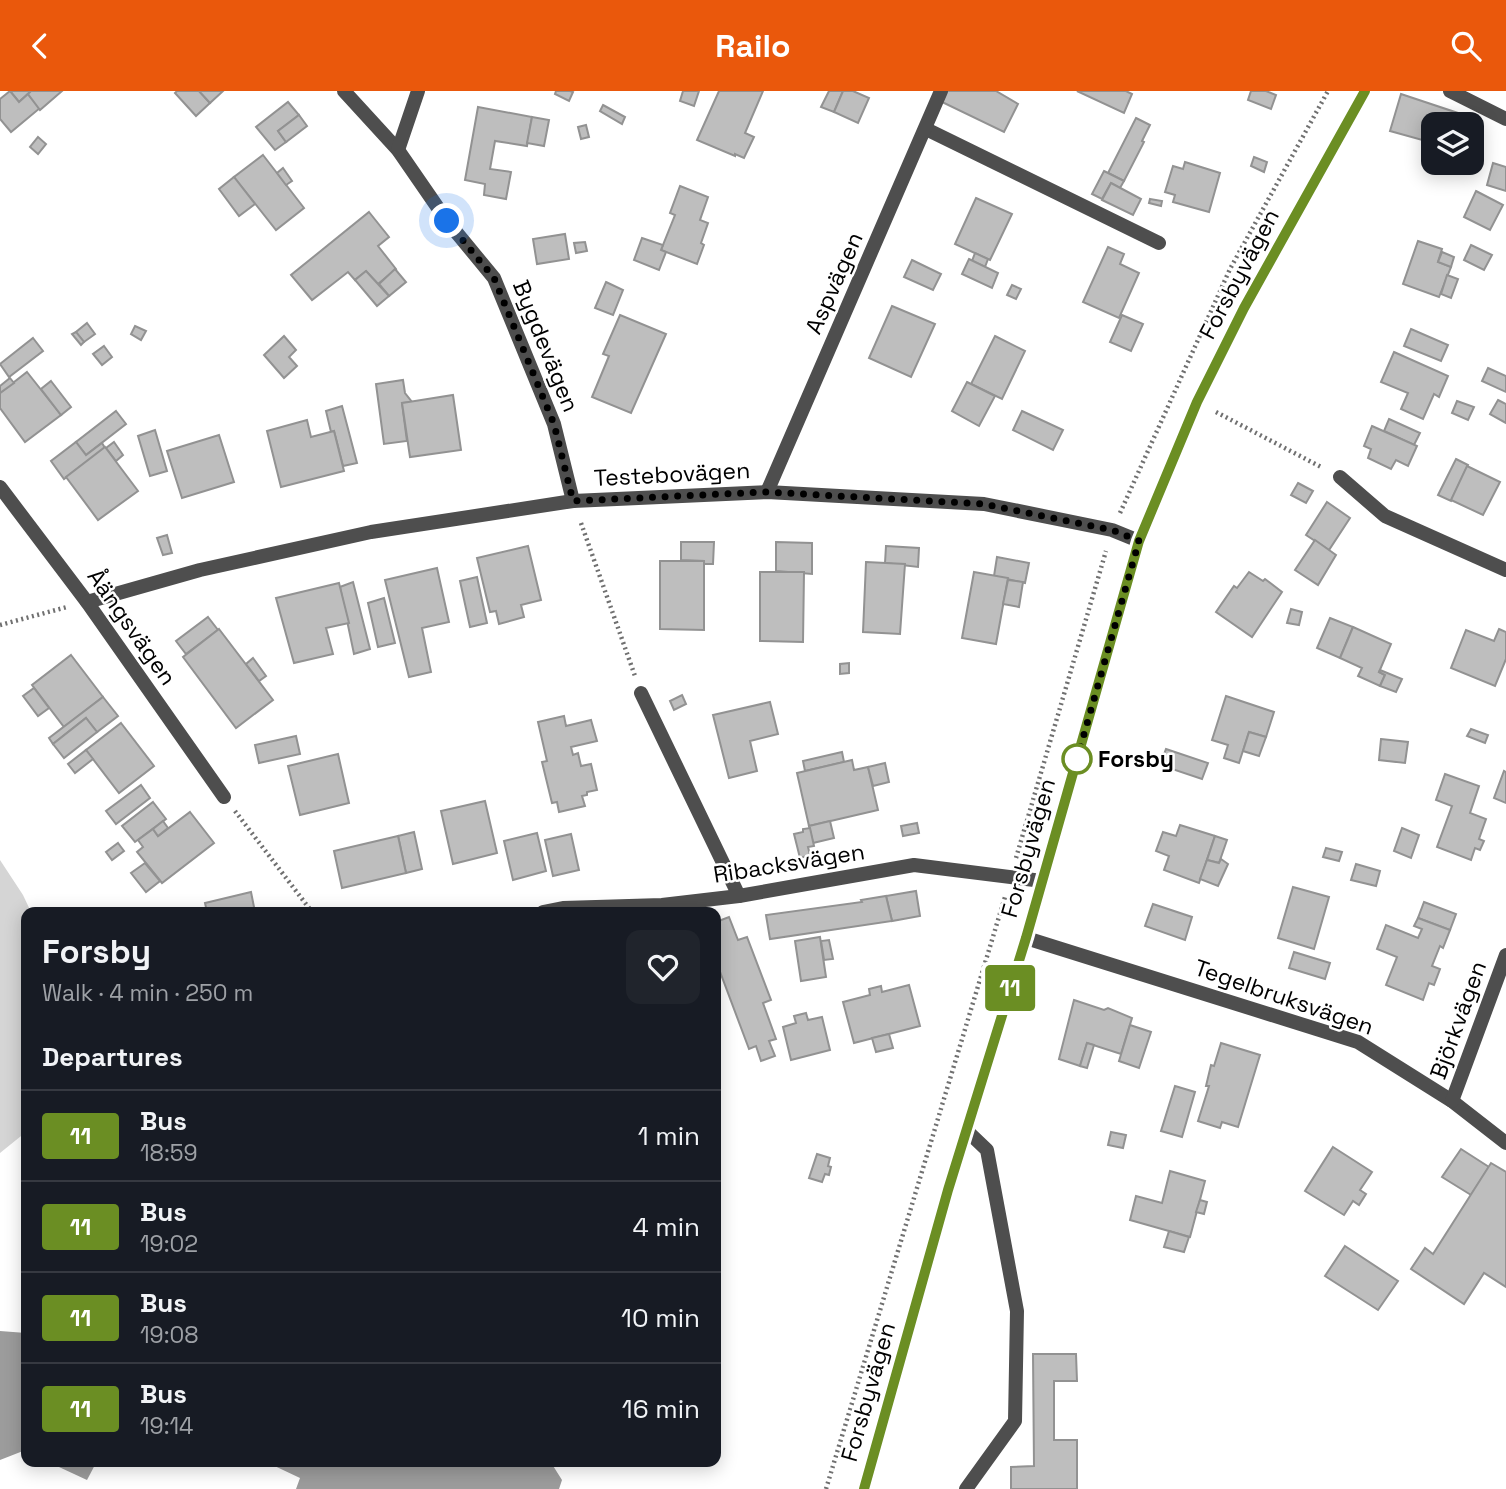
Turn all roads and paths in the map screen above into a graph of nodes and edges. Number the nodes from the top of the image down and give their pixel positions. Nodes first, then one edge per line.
1 (344, 91) edge
2 (418, 91) edge
3 (941, 91) edge
4 (1365, 91) edge
5 (1450, 91) edge
6 (1506, 119) edge
7 (926, 129) junction
8 (398, 150) junction
9 (1159, 243) dead end
10 (1197, 402) junction
11 (1340, 477) joint
12 (0, 487) edge
13 (766, 492) junction
14 (573, 501) junction
15 (1139, 541) junction
16 (1506, 570) edge
17 (87, 602) junction
18 (0, 625) edge
19 (641, 694) joint
20 (224, 797) joint
21 (1042, 881) junction
22 (739, 896) junction
23 (308, 907) edge
24 (596, 907) edge
25 (1026, 938) junction
26 (1506, 955) edge
27 (1452, 1101) junction
28 (966, 1130) junction
29 (1506, 1143) edge
30 (864, 1489) edge
31 (966, 1489) edge

1 - 8 street, Bygdevägen
2 - 8 street
3 - 7 street, Aspvägen
4 - 10 street, Forsbyvägen
5 - 6 street
7 - 9 street
7 - 13 street, Aspvägen
8 - 14 street, Bygdevägen
10 - 11 path
10 - 15 street, Forsbyvägen
11 - 16 street
12 - 17 street, Åängsvägen
13 - 14 street, Testebovägen
13 - 15 street, Testebovägen
14 - 17 street, Testebovägen
14 - 19 path
15 - 21 street, Forsbyvägen
17 - 18 path
17 - 20 street, Åängsvägen
19 - 22 street
20 - 23 path
21 - 22 street, Ribacksvägen
21 - 25 street, Forsbyvägen
22 - 24 street, Ribacksvägen
25 - 27 street, Tegelbruksvägen
25 - 28 street, Forsbyvägen
26 - 27 street, Björkvägen
27 - 29 street, Tegelbruksvägen
28 - 30 street, Forsbyvägen
28 - 31 street

